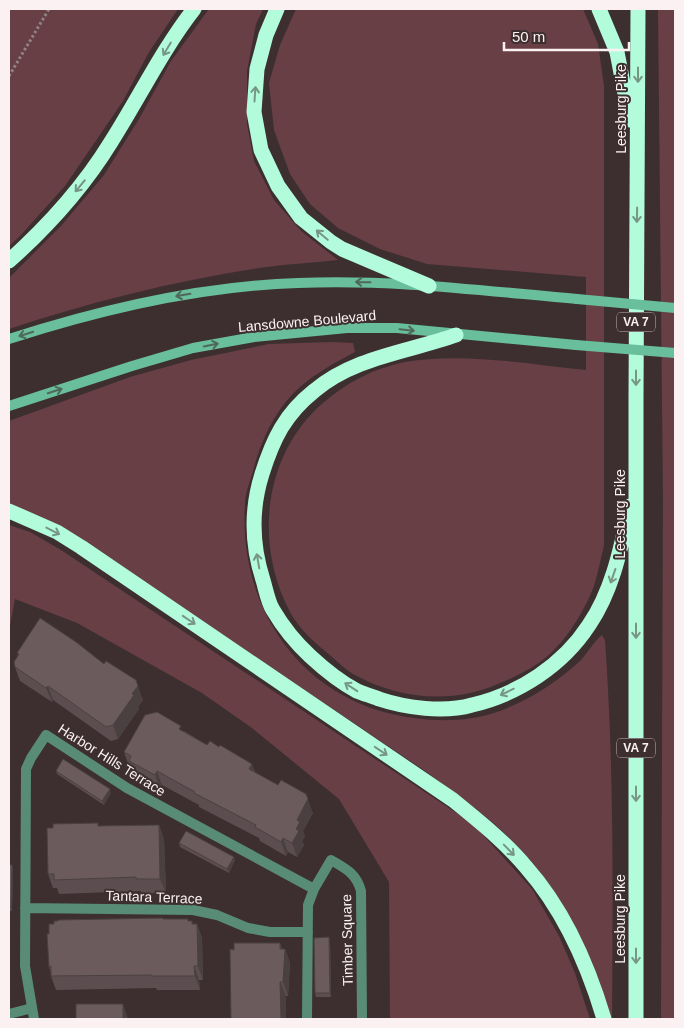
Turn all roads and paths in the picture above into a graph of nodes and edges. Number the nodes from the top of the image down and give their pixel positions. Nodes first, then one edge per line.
1 (49, 9) edge
2 (194, 9) edge
3 (277, 9) edge
4 (600, 9) edge
5 (638, 9) edge
6 (9, 76) edge
7 (638, 166) junction
8 (9, 261) edge
9 (429, 286) junction
10 (675, 308) edge
11 (456, 334) junction
12 (9, 339) edge
13 (675, 353) edge
14 (9, 406) edge
15 (636, 478) junction
16 (9, 510) edge
17 (314, 889) junction
18 (25, 908) junction
19 (308, 932) junction
20 (32, 1008) junction
21 (9, 1014) edge
22 (34, 1019) edge
23 (308, 1019) edge
24 (362, 1019) edge
25 (604, 1019) edge
26 (636, 1019) edge

1 - 6 path
2 -> 8 highway
9 -> 3 highway
4 - 7 highway
5 -> 7 highway, Leesburg Pike / VA 7
7 -> 15 highway, Leesburg Pike / VA 7
9 - 10 main road, bridge
9 -> 12 main road
11 - 13 main road, Lansdowne Boulevard, bridge
14 -> 11 main road, Lansdowne Boulevard
15 -> 11 highway
15 -> 26 highway, Leesburg Pike / VA 7
16 -> 25 highway
17 - 18 street, Harbor Hills Terrace
17 - 19 street, Timber Square
17 - 24 street, Timber Square
18 - 19 street, Tantara Terrace
18 - 20 street, Harbor Hills Terrace
19 - 23 street, Timber Square
20 - 21 street
20 - 22 street, Harbor Hills Terrace

